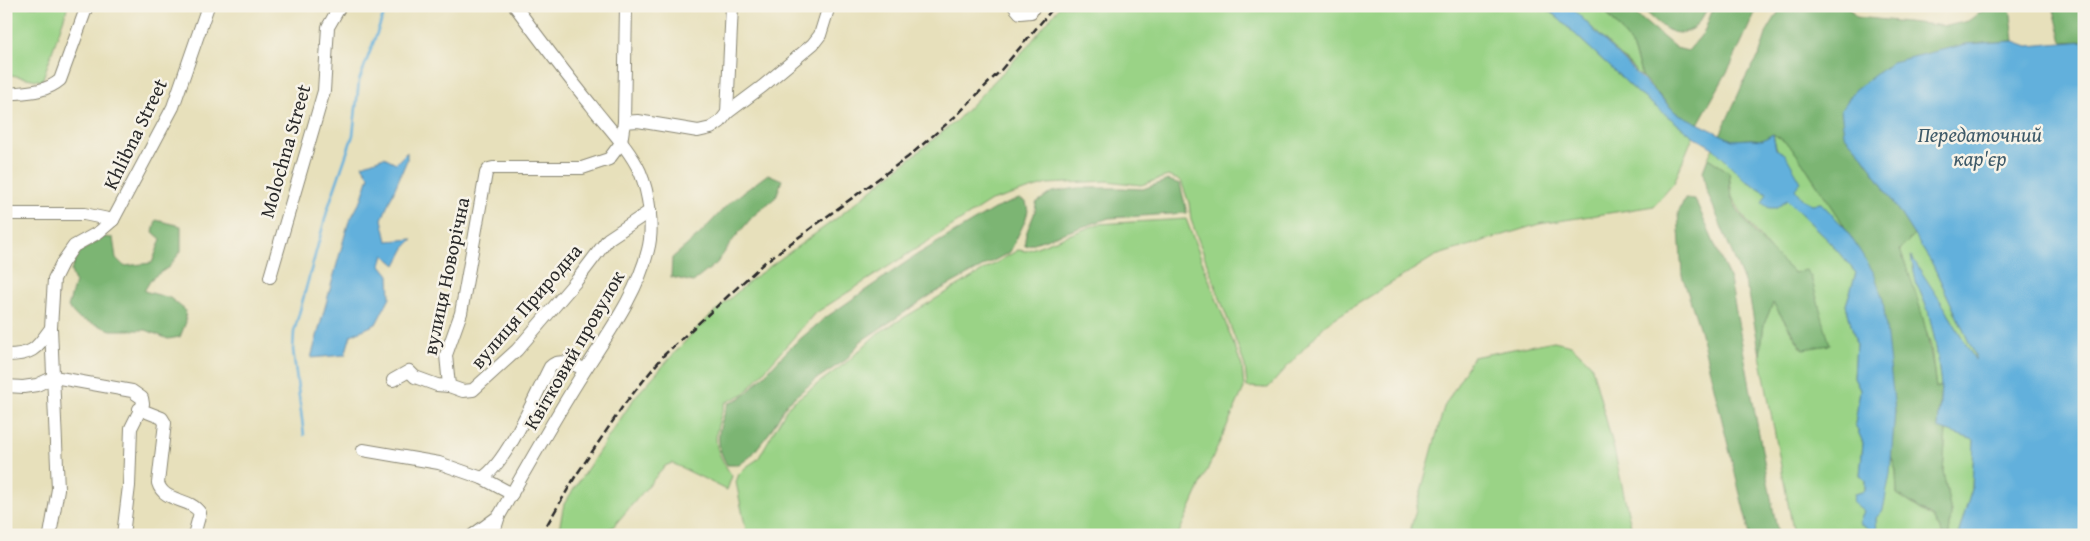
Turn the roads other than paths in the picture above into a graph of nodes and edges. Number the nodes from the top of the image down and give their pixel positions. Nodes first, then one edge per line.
1 (87, 6) edge
2 (208, 6) edge
3 (340, 6) edge
4 (515, 6) edge
5 (626, 6) edge
6 (732, 6) edge
7 (828, 6) edge
8 (1014, 6) edge
9 (1034, 6) edge
10 (6, 94) edge
11 (727, 113) junction
12 (624, 122) junction
13 (621, 143) junction
14 (650, 211) junction
15 (6, 214) edge
16 (114, 220) junction
17 (270, 277) dead end
18 (51, 328) junction
19 (6, 354) edge
20 (585, 369) junction
21 (54, 378) junction
22 (393, 380) dead end
23 (6, 386) edge
24 (449, 386) junction
25 (139, 409) junction
26 (363, 450) dead end
27 (482, 478) junction
28 (512, 494) junction
29 (499, 516) junction
30 (50, 535) edge
31 (123, 535) edge
32 (194, 535) edge
33 (473, 535) edge
34 (493, 535) edge

1 - 10 street
2 - 16 street, Khlibna Street
3 - 17 street, Molochna Street
4 - 13 street, Квітковий провулок
5 - 12 street
6 - 11 street
7 - 11 street
8 - 9 street
11 - 12 street
12 - 13 street
13 - 14 street, Квітковий провулок
13 - 24 street, вулиця Новорічна
14 - 20 street, Квітковий провулок
14 - 24 street, вулиця Природна
15 - 16 street, Khlibna Street
16 - 18 street, Khlibna Street
18 - 19 street
18 - 21 street, Khlibna Street
20 - 27 street
20 - 28 street, Квітковий провулок
21 - 23 street
21 - 25 street
21 - 30 street, Khlibna Street
22 - 24 street, вулиця Природна
25 - 31 street
25 - 32 street
26 - 27 street
27 - 28 street
28 - 29 street, Квітковий провулок
29 - 33 street
29 - 34 street, Квітковий провулок

